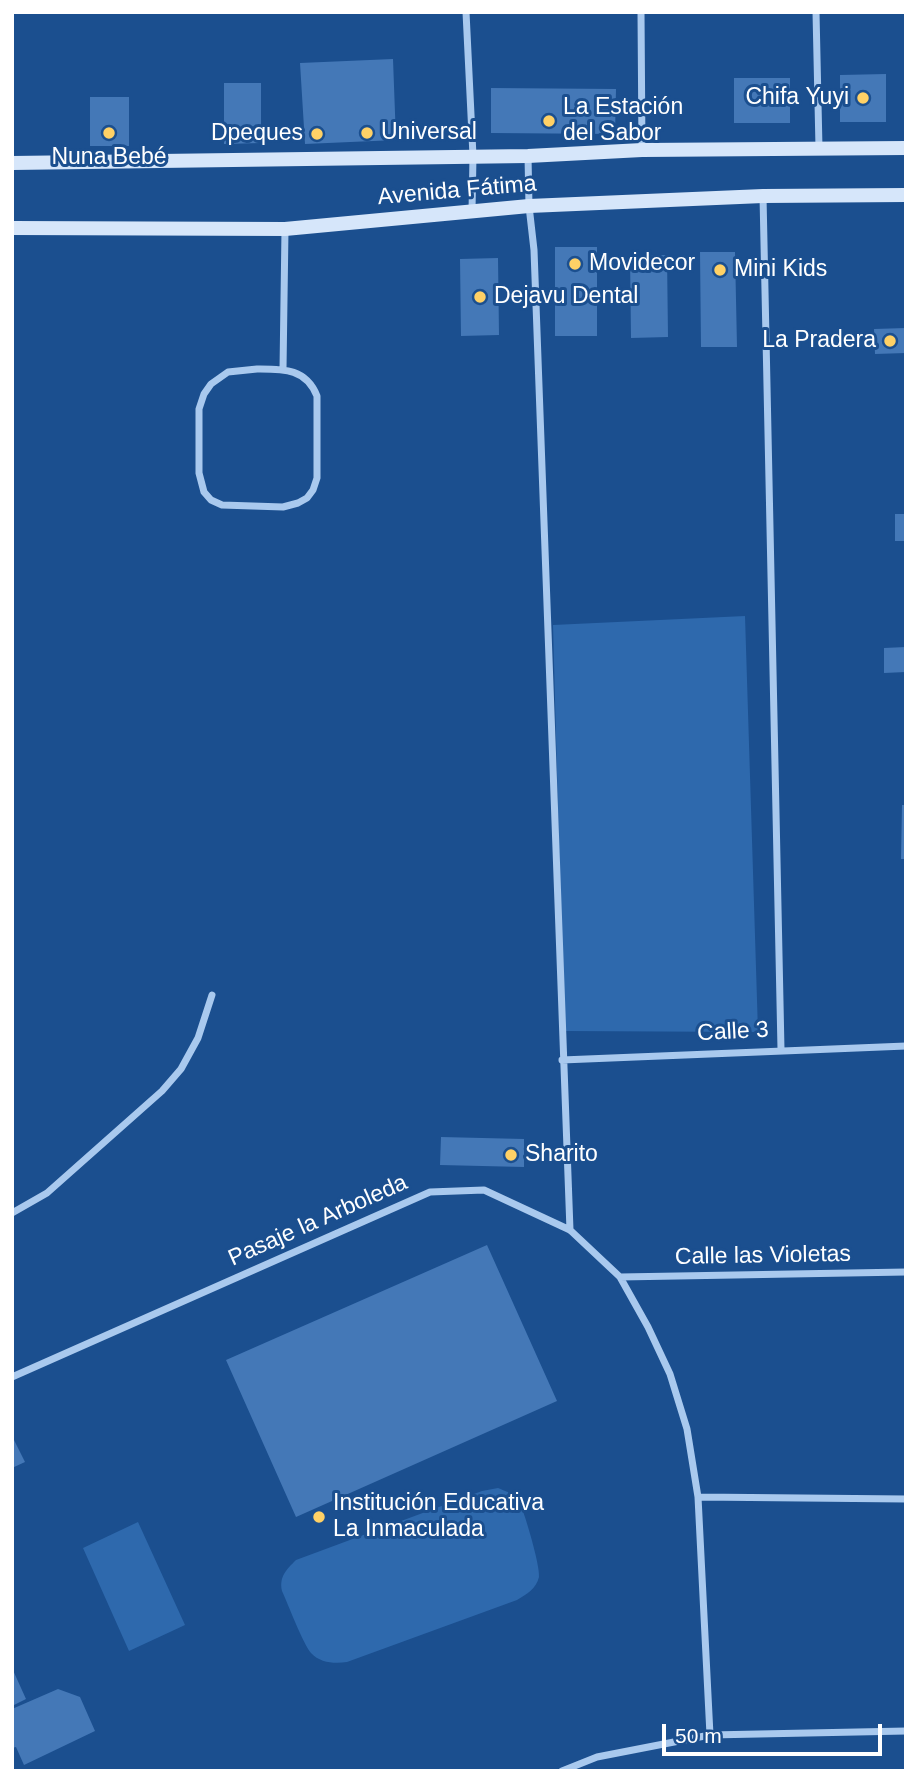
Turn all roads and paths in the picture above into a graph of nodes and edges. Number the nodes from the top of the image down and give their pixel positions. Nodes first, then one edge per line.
1 (466, 12) edge
2 (641, 12) edge
3 (816, 12) edge
4 (819, 148) junction
5 (906, 148) edge
6 (642, 150) junction
7 (473, 156) junction
8 (528, 156) junction
9 (12, 163) edge
10 (906, 195) edge
11 (762, 196) junction
12 (529, 206) junction
13 (472, 211) junction
14 (12, 228) edge
15 (285, 229) junction
16 (283, 369) junction
17 (212, 995) dead end
18 (906, 1046) edge
19 (781, 1049) junction
20 (562, 1060) junction
21 (12, 1213) edge
22 (570, 1230) junction
23 (906, 1272) edge
24 (620, 1277) junction
25 (12, 1377) edge
26 (698, 1497) junction
27 (906, 1499) edge
28 (906, 1731) edge
29 (710, 1735) junction
30 (562, 1771) edge

1 - 7 street
2 - 6 street
3 - 4 street
4 - 5 main road, Avenida Fátima
4 - 6 main road, Avenida Fátima
6 - 8 main road, Avenida Fátima
7 - 8 main road, Avenida Fátima
7 - 9 main road, Avenida Fátima
7 - 13 street
8 - 12 street
10 - 11 main road, Avenida Fátima
11 - 12 main road, Avenida Fátima
11 - 19 street
12 - 13 main road, Avenida Fátima
12 - 20 street
13 - 15 main road, Avenida Fátima
14 - 15 main road, Avenida Fátima
15 - 16 street
16 - 16 street
17 - 21 street
18 - 19 street, Calle 3
19 - 20 street, Calle 3
20 - 22 street
22 - 24 street, Pasaje la Arboleda
22 - 25 street, Pasaje la Arboleda
23 - 24 street, Calle las Violetas
24 - 26 street, Pasaje la Arboleda
26 - 27 street
26 - 29 street, Pasaje la Arboleda
28 - 29 street
29 - 30 street

